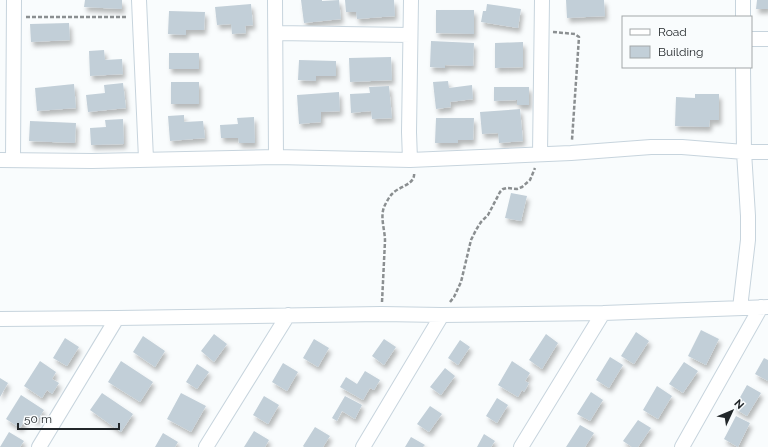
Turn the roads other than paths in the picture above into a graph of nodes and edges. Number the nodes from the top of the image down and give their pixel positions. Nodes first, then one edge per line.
1 (14, 0) edge
2 (139, 0) edge
3 (275, 0) edge
4 (410, 0) edge
5 (542, 0) edge
6 (743, 0) edge
7 (743, 16) edge
8 (276, 33) junction
9 (410, 35) junction
10 (752, 39) edge
11 (768, 39) edge
12 (743, 68) edge
13 (744, 152) junction
14 (768, 152) edge
15 (540, 154) junction
16 (276, 157) junction
17 (146, 159) junction
18 (7, 160) edge
19 (410, 160) junction
20 (764, 307) edge
21 (740, 308) junction
22 (603, 313) junction
23 (288, 315) junction
24 (442, 315) junction
25 (116, 318) junction
26 (0, 320) edge
27 (39, 447) edge
28 (206, 447) edge
29 (363, 447) edge
30 (521, 447) edge
31 (682, 447) edge

1 - 18 street
2 - 17 street
3 - 8 street
4 - 9 street
5 - 15 street
6 - 7 street
8 - 9 street
8 - 16 street
9 - 19 street
10 - 11 street
12 - 13 street
13 - 14 street
13 - 15 street
13 - 21 street
15 - 19 street
16 - 17 street
16 - 19 street
17 - 18 street
20 - 21 street
20 - 31 street
21 - 22 street
22 - 24 street
22 - 30 street
23 - 24 street
23 - 25 street
23 - 28 street
24 - 29 street
25 - 26 street
25 - 27 street

